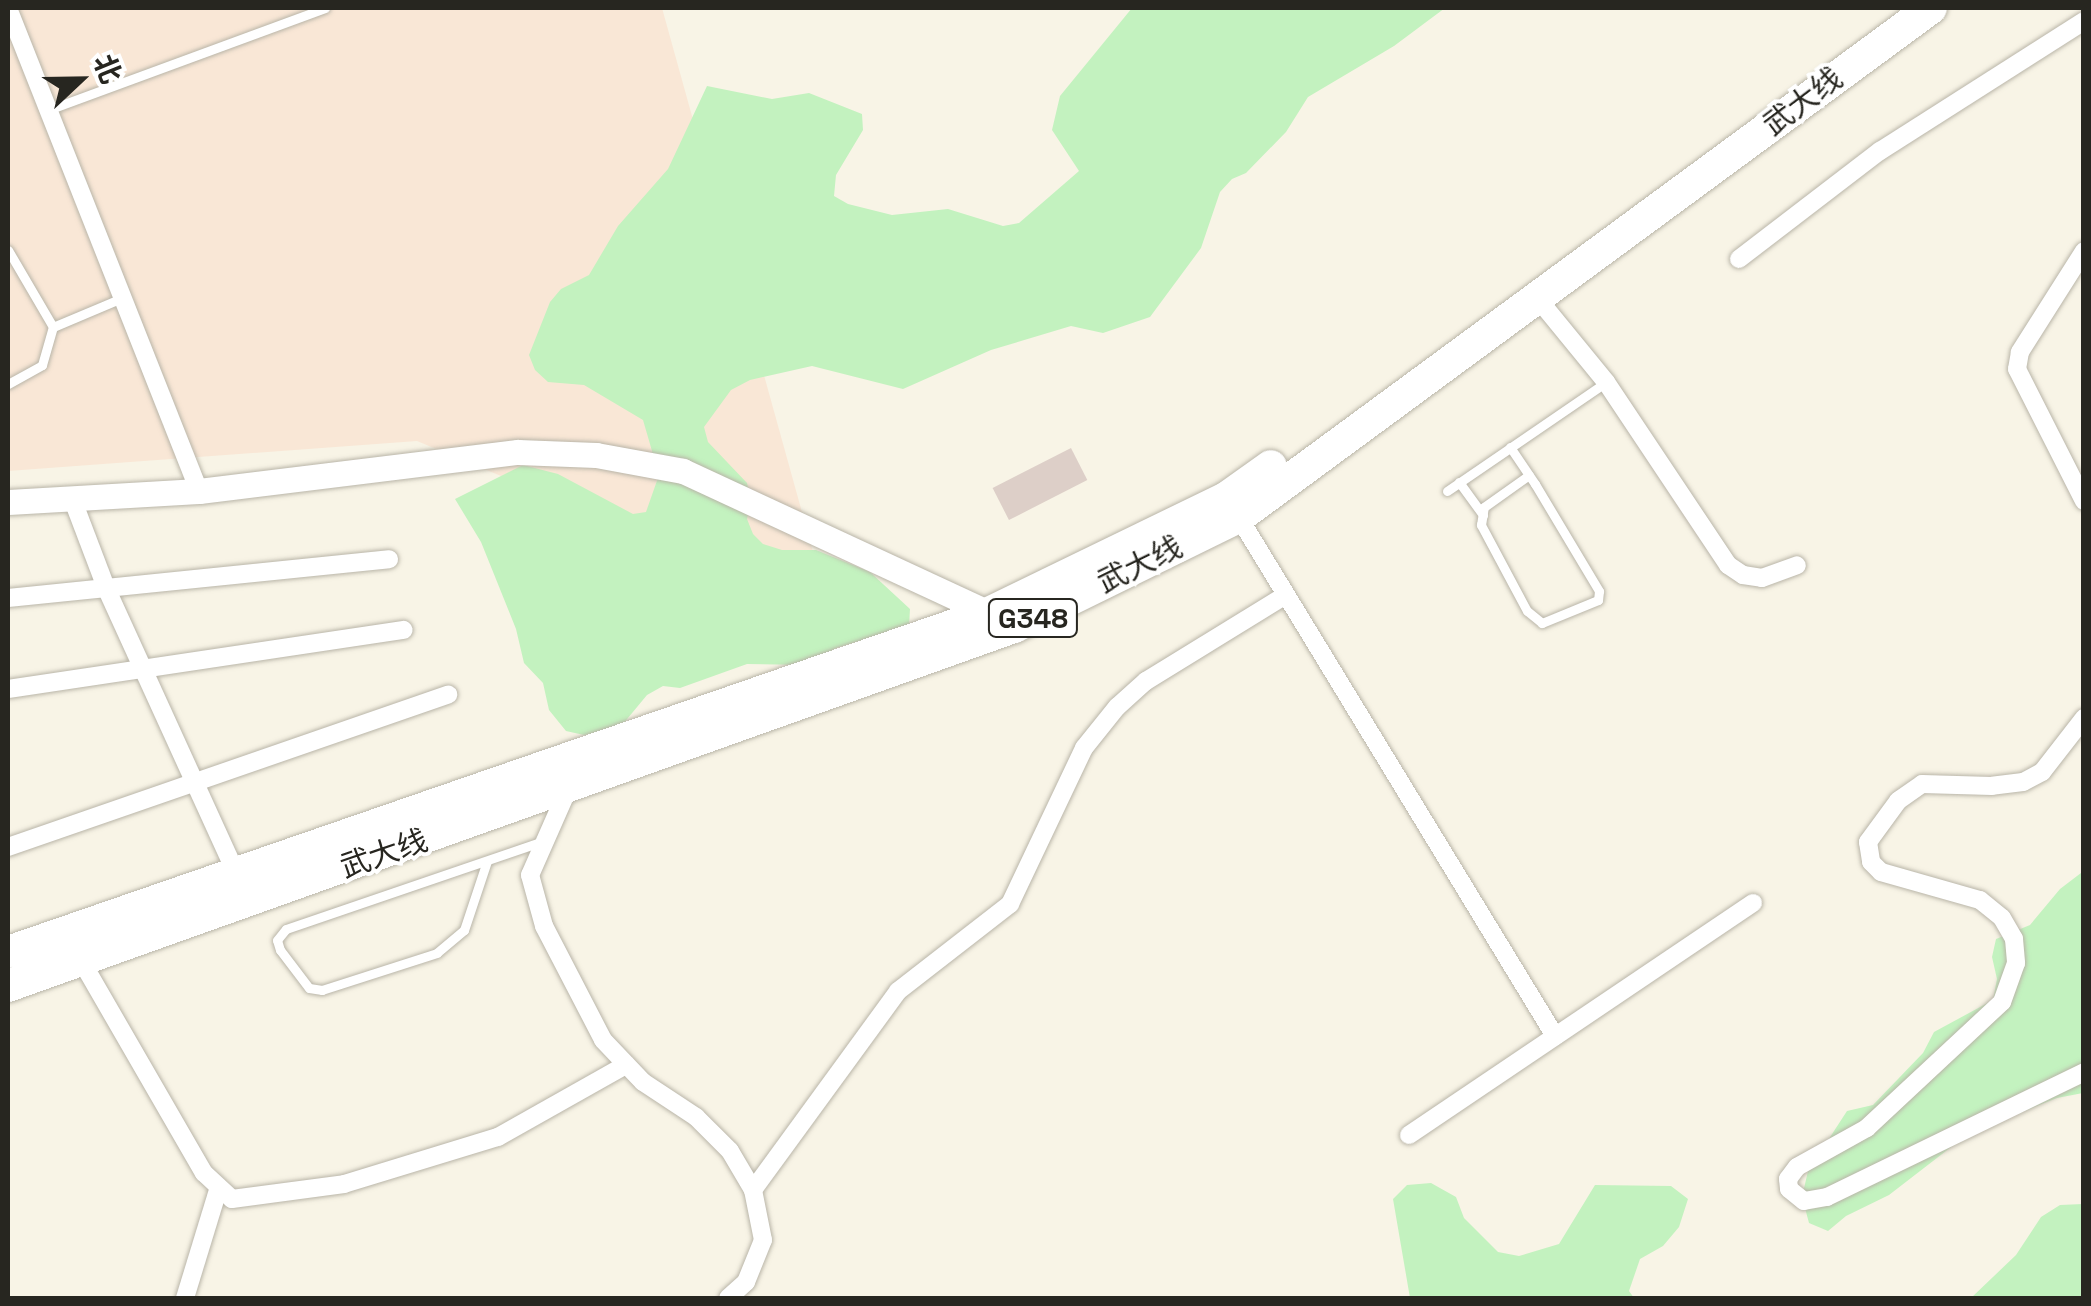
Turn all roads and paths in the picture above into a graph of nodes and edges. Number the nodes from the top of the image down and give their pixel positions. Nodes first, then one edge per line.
1 (8, 8) edge
2 (326, 8) edge
3 (1901, 8) edge
4 (1932, 8) edge
5 (2084, 22) edge
6 (48, 110) junction
7 (8, 250) edge
8 (2084, 251) edge
9 (1739, 259) dead end
10 (1533, 292) junction
11 (122, 298) junction
12 (53, 327) junction
13 (1606, 382) junction
14 (8, 384) edge
15 (1510, 448) junction
16 (2076, 467) edge
17 (1528, 475) junction
18 (1460, 482) junction
19 (198, 491) junction
20 (1446, 491) dead end
21 (72, 498) junction
22 (2084, 501) edge
23 (8, 502) edge
24 (1233, 507) junction
25 (1482, 515) junction
26 (389, 559) dead end
27 (1796, 566) dead end
28 (107, 590) junction
29 (1286, 595) junction
30 (8, 598) edge
31 (1002, 620) junction
32 (404, 630) dead end
33 (144, 670) junction
34 (8, 689) edge
35 (448, 695) dead end
36 (2084, 718) edge
37 (195, 782) junction
38 (568, 789) junction
39 (543, 841) junction
40 (8, 847) edge
41 (487, 860) junction
42 (242, 887) junction
43 (1753, 903) dead end
44 (73, 946) junction
45 (10, 970) edge
46 (1555, 1036) junction
47 (626, 1065) junction
48 (2084, 1072) edge
49 (1408, 1135) dead end
50 (218, 1190) junction
51 (753, 1190) junction
52 (185, 1298) edge
53 (728, 1298) edge

1 - 6 street
2 - 6 lane
3 - 10 highway, 武大线 / G348
4 - 10 highway, 武大线 / G348
5 - 9 street
6 - 11 street
7 - 12 lane
8 - 16 street
10 - 13 street
10 - 24 highway, 武大线 / G348
11 - 12 lane
11 - 19 street
12 - 14 lane
13 - 15 lane
13 - 27 street
15 - 17 lane
15 - 18 lane
16 - 22 street
17 - 25 lane
17 - 25 lane
18 - 20 lane
18 - 25 lane
19 - 21 street
19 - 31 street
21 - 23 street
21 - 28 street
24 - 29 street
24 - 31 highway, 武大线 / G348
26 - 28 street
28 - 30 street
28 - 33 street
29 - 46 street
29 - 51 street
31 - 38 highway, 武大线 / G348
31 - 42 highway, 武大线 / G348
32 - 33 street
33 - 34 street
33 - 37 street
35 - 37 street
36 - 48 street
37 - 40 street
37 - 42 street
38 - 39 street
38 - 42 highway, 武大线 / G348
39 - 41 lane
39 - 47 street
41 - 41 lane
42 - 44 highway, 武大线 / G348
43 - 46 street
44 - 45 highway, 武大线 / G348
44 - 50 street
46 - 49 street
47 - 50 street
47 - 51 street
50 - 52 street
51 - 53 street

